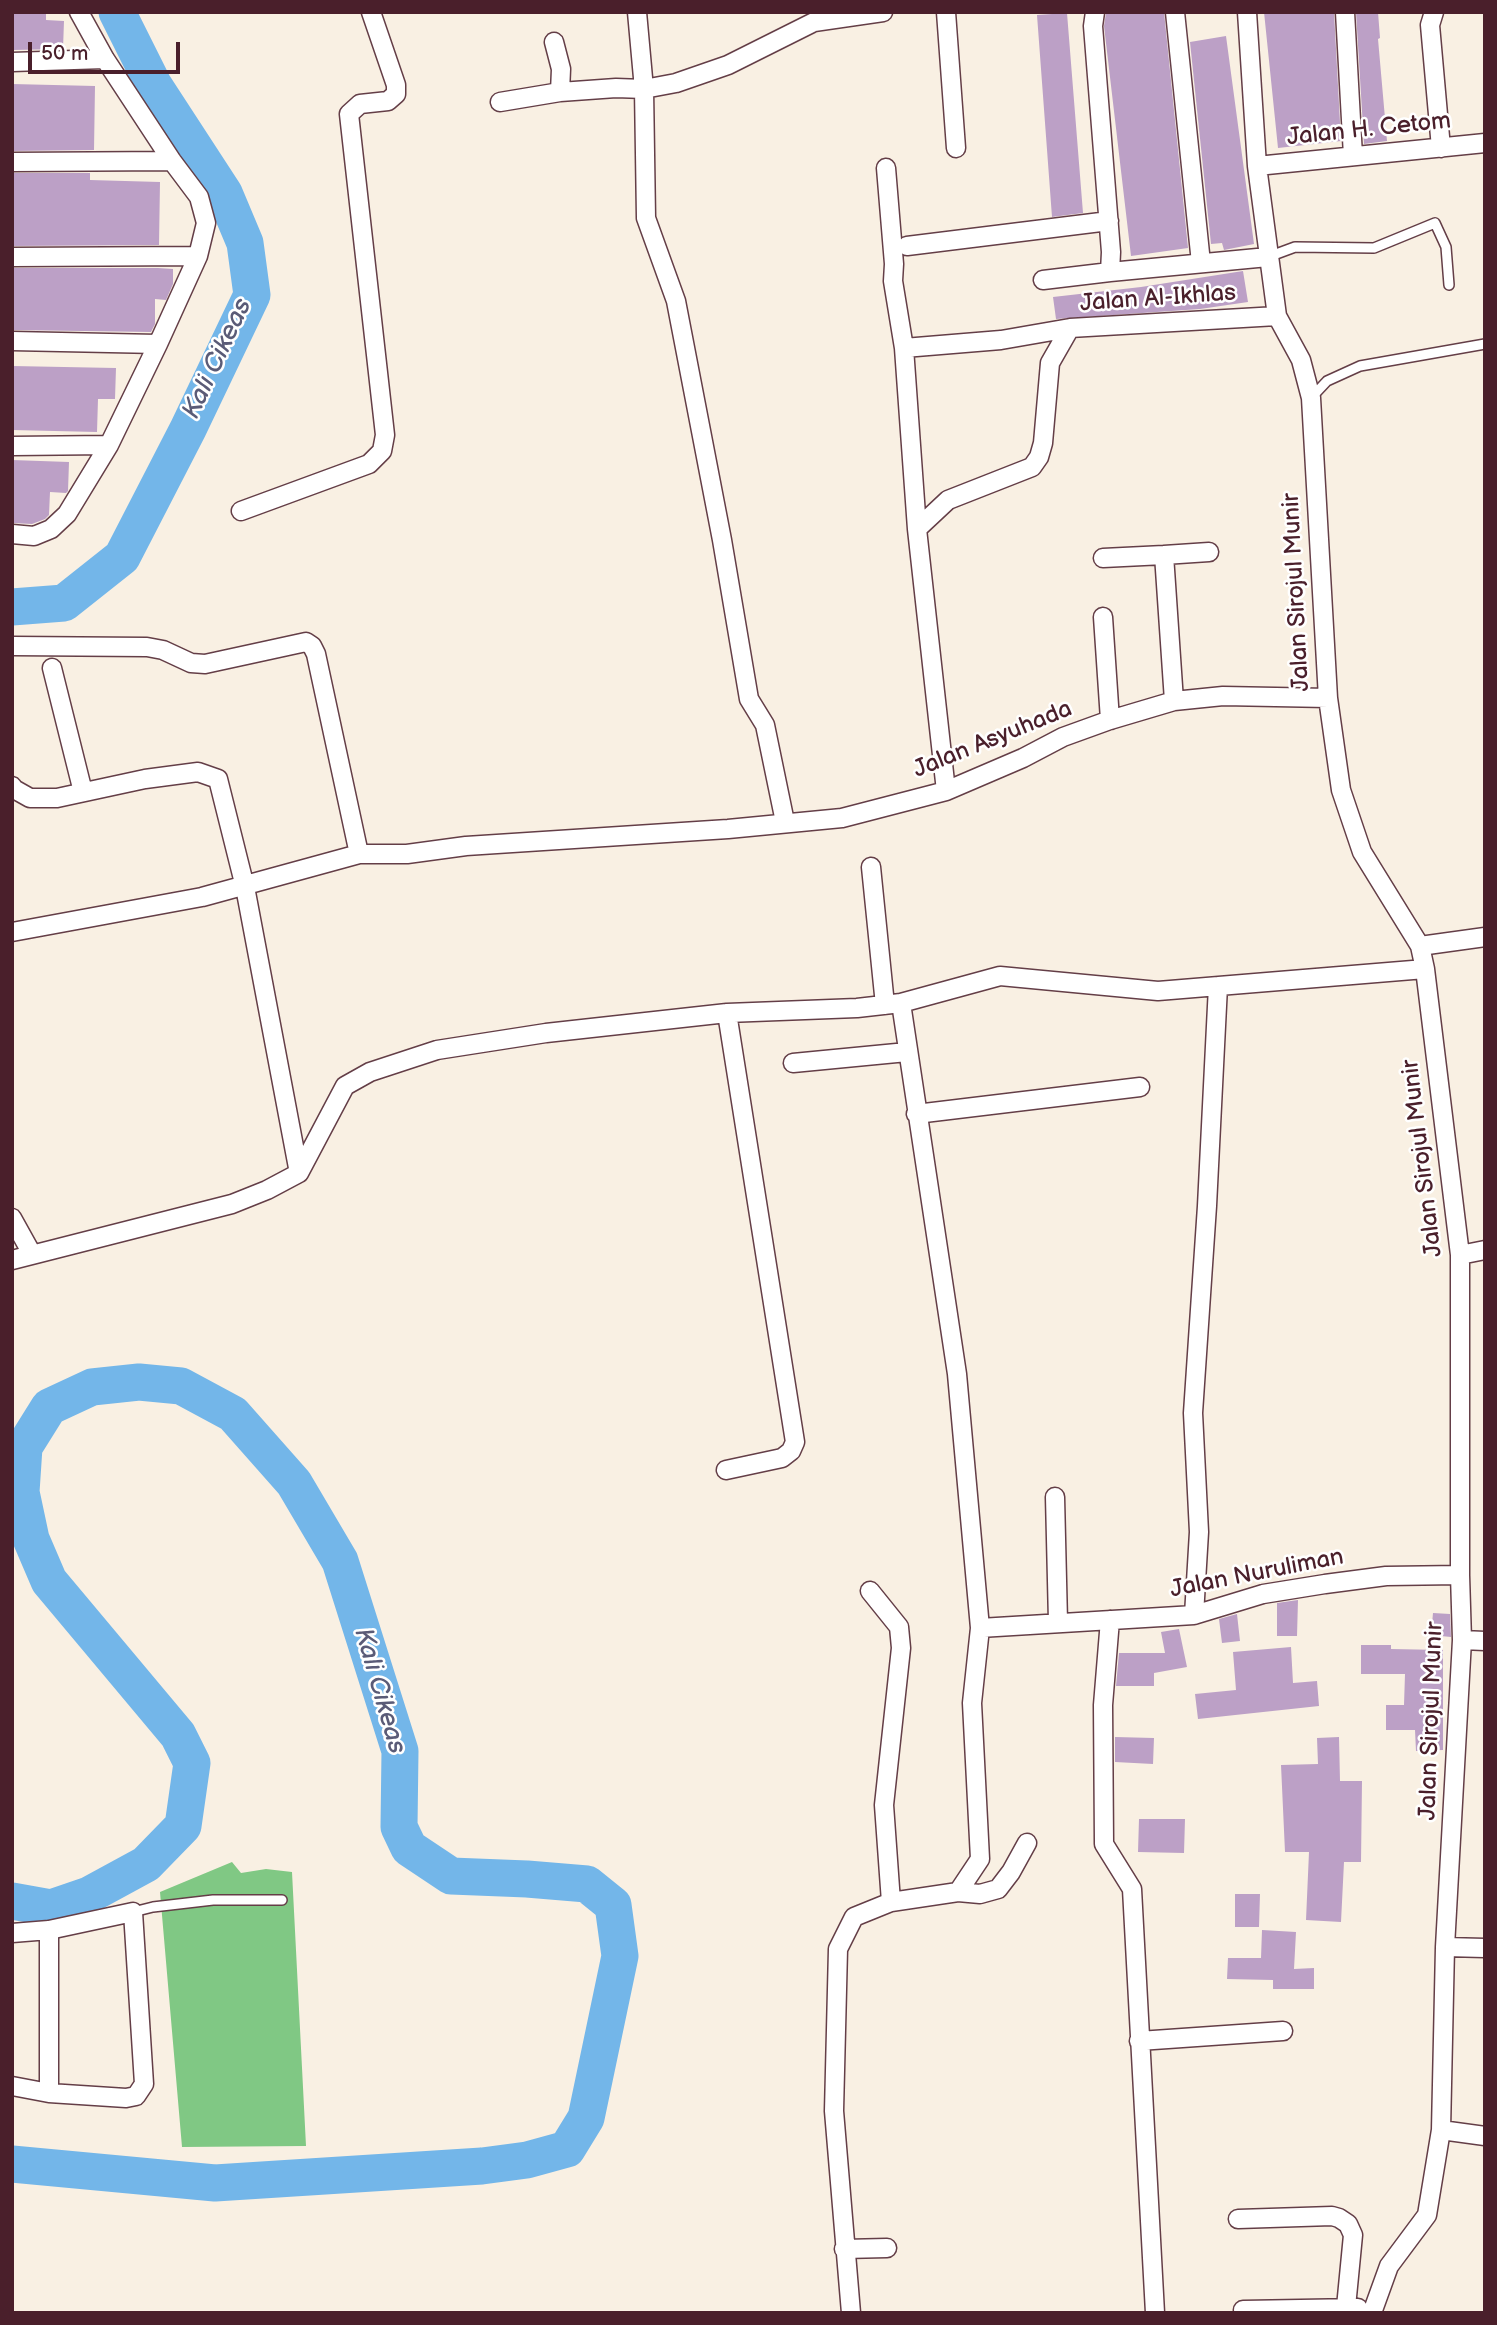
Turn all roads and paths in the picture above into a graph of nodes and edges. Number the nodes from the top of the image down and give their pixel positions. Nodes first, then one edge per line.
1 (79, 12) edge
2 (371, 12) edge
3 (637, 12) edge
4 (883, 12) edge
5 (946, 12) edge
6 (1095, 12) edge
7 (1175, 12) edge
8 (1247, 12) edge
9 (1345, 12) edge
10 (1434, 12) edge
11 (814, 17) edge
12 (554, 42) dead end
13 (105, 60) junction
14 (12, 62) edge
15 (644, 89) junction
16 (561, 92) junction
17 (500, 102) dead end
18 (1485, 143) edge
19 (956, 148) dead end
20 (1441, 148) junction
21 (1353, 156) junction
22 (172, 160) junction
23 (12, 162) edge
24 (1257, 166) junction
25 (886, 168) dead end
26 (1108, 221) junction
27 (907, 246) dead end
28 (198, 256) junction
29 (12, 257) edge
30 (1268, 257) junction
31 (1201, 263) junction
32 (1110, 272) junction
33 (1043, 280) dead end
34 (1449, 285) dead end
35 (1277, 316) junction
36 (1070, 328) junction
37 (12, 341) edge
38 (158, 344) junction
39 (1485, 344) edge
40 (904, 348) junction
41 (1311, 398) junction
42 (108, 445) junction
43 (12, 446) edge
44 (241, 511) dead end
45 (917, 529) junction
46 (12, 534) edge
47 (1209, 552) dead end
48 (1164, 555) junction
49 (1102, 558) dead end
50 (1103, 617) dead end
51 (12, 646) edge
52 (52, 668) dead end
53 (1328, 698) junction
54 (1174, 701) junction
55 (1110, 720) junction
56 (12, 786) edge
57 (946, 791) junction
58 (83, 792) junction
59 (785, 822) junction
60 (359, 855) junction
61 (871, 867) dead end
62 (245, 887) junction
63 (12, 932) edge
64 (1485, 937) edge
65 (1420, 946) junction
66 (1425, 969) junction
67 (1218, 986) junction
68 (893, 1004) junction
69 (727, 1013) junction
70 (907, 1052) junction
71 (793, 1063) dead end
72 (1140, 1087) dead end
73 (916, 1114) junction
74 (299, 1173) junction
75 (12, 1218) edge
76 (1485, 1250) edge
77 (32, 1254) junction
78 (1460, 1255) junction
79 (12, 1260) edge
80 (726, 1470) dead end
81 (1055, 1497) dead end
82 (1460, 1575) junction
83 (870, 1591) dead end
84 (1194, 1615) junction
85 (1110, 1620) junction
86 (1058, 1622) junction
87 (980, 1628) junction
88 (1462, 1640) junction
89 (1485, 1641) edge
90 (1027, 1843) dead end
91 (958, 1892) junction
92 (282, 1900) dead end
93 (891, 1902) junction
94 (133, 1912) junction
95 (49, 1930) junction
96 (12, 1933) edge
97 (1445, 1947) junction
98 (1485, 1948) edge
99 (1283, 2031) dead end
100 (1139, 2042) junction
101 (12, 2086) edge
102 (49, 2093) junction
103 (1441, 2130) junction
104 (1485, 2136) edge
105 (1238, 2219) dead end
106 (887, 2248) dead end
107 (844, 2249) junction
108 (1346, 2306) junction
109 (1242, 2310) dead end
110 (1372, 2311) edge
111 (850, 2313) edge
112 (1155, 2313) edge

1 - 13 street
2 - 44 street
3 - 15 street
4 - 11 street
5 - 19 street
6 - 26 street
7 - 31 street
8 - 24 street, Jalan Sirojul Munir
9 - 21 street
10 - 20 street
11 - 15 street
12 - 16 street
13 - 14 street
13 - 22 street
15 - 16 street
15 - 59 street
16 - 17 street
18 - 20 street, Jalan H. Cetom
20 - 21 street, Jalan H. Cetom
21 - 24 street, Jalan H. Cetom
22 - 23 street
22 - 28 street
24 - 30 street, Jalan Sirojul Munir
25 - 40 street
26 - 27 street
26 - 32 street
28 - 29 street
28 - 38 street
30 - 31 street
30 - 34 lane
30 - 35 street, Jalan Sirojul Munir
31 - 32 street
32 - 33 street
35 - 36 street, Jalan Al-Ikhlas
35 - 41 street, Jalan Sirojul Munir
36 - 40 street
36 - 45 street, Jalan Al-Ikhlas
37 - 38 street
38 - 42 street
39 - 41 lane
40 - 45 street
41 - 53 street, Jalan Sirojul Munir
42 - 43 street
42 - 46 street
45 - 57 street
47 - 48 street
48 - 49 street
48 - 54 street
50 - 55 street
51 - 60 street
52 - 58 street
53 - 54 street, Jalan Asyuhada
53 - 65 street, Jalan Sirojul Munir
54 - 55 street, Jalan Asyuhada
55 - 57 street, Jalan Asyuhada
56 - 58 street
57 - 59 street, Jalan Asyuhada
58 - 62 street
59 - 60 street, Jalan Asyuhada
60 - 62 street, Jalan Asyuhada
61 - 68 street
62 - 63 street, Jalan Asyuhada
62 - 74 street
64 - 65 street
65 - 66 street, Jalan Sirojul Munir
66 - 67 street
66 - 78 street, Jalan Sirojul Munir
67 - 68 street
67 - 84 street
68 - 69 street
68 - 70 street
69 - 74 street
69 - 80 street
70 - 71 street
70 - 73 street
72 - 73 street
73 - 87 street
74 - 77 street
75 - 77 street
76 - 78 street
77 - 79 street
78 - 82 street, Jalan Sirojul Munir
81 - 86 street
82 - 84 street, Jalan Nuruliman
82 - 88 street, Jalan Sirojul Munir
83 - 93 street
84 - 85 street, Jalan Nuruliman
85 - 86 street, Jalan Nuruliman
85 - 100 street
86 - 87 street, Jalan Nuruliman
87 - 91 street
88 - 89 street
88 - 97 street, Jalan Sirojul Munir
90 - 91 street
91 - 93 street
92 - 94 lane
93 - 107 street
94 - 95 street
94 - 102 street
95 - 96 street
95 - 102 street
97 - 98 street
97 - 103 street, Jalan Sirojul Munir
99 - 100 street
100 - 112 street
101 - 102 street
103 - 104 street
103 - 110 street, Jalan Sirojul Munir
105 - 108 street
106 - 107 street
107 - 111 street
108 - 109 street
108 - 110 street

